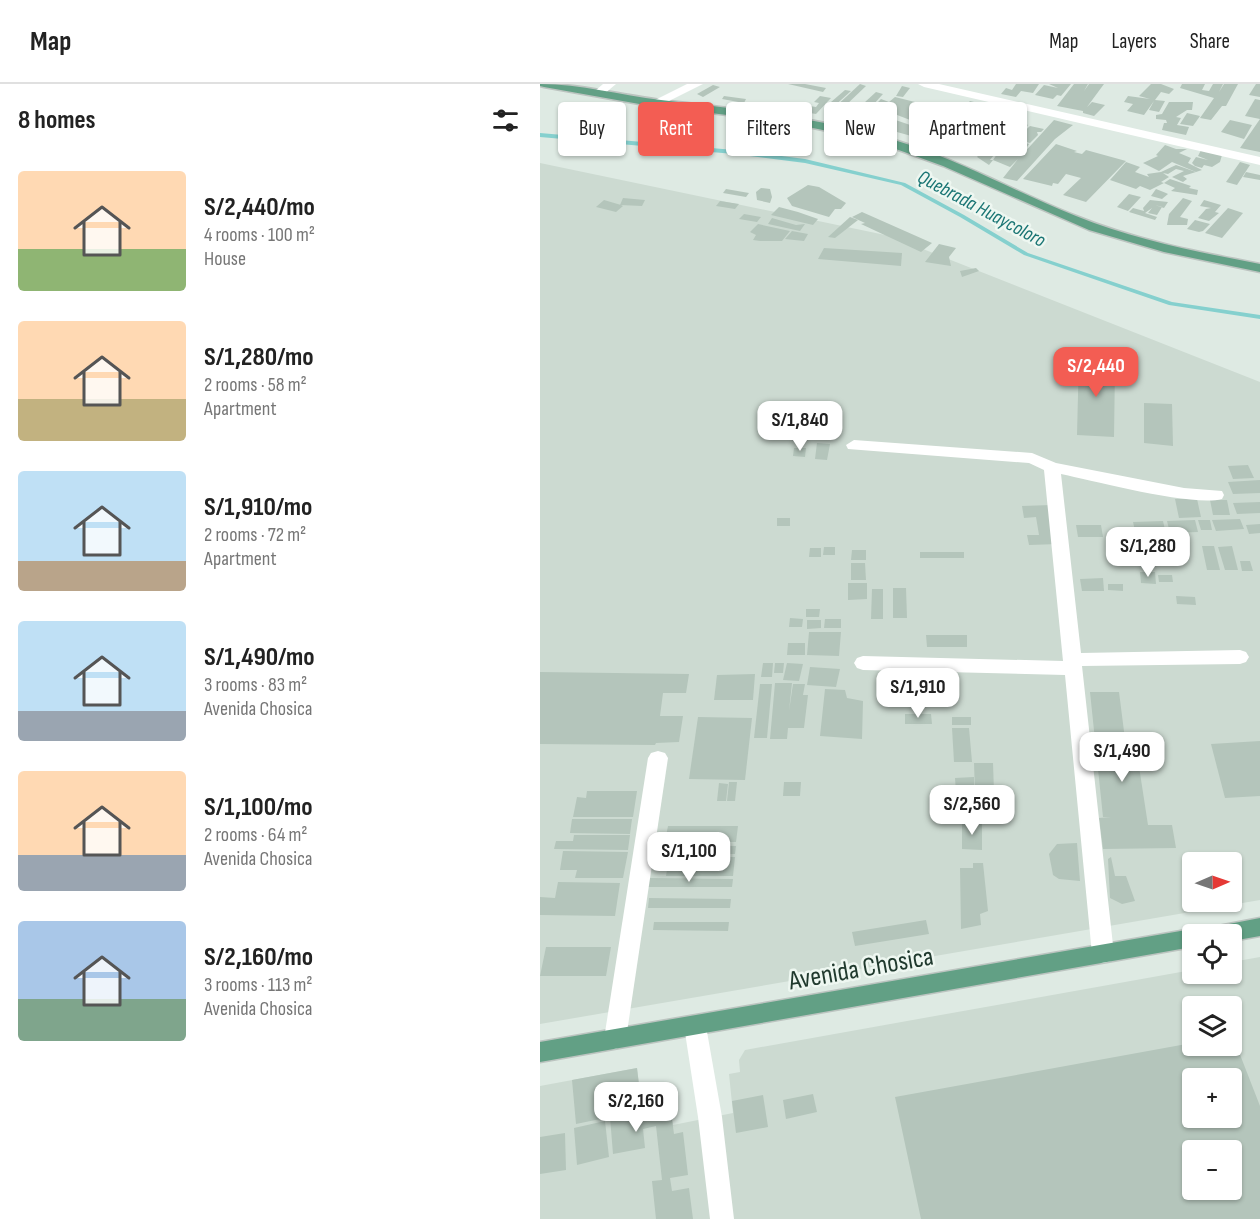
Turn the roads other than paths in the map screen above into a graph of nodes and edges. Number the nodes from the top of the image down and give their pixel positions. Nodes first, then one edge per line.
1 (544, 84) edge
2 (610, 84) edge
3 (697, 84) edge
4 (924, 84) edge
5 (599, 93) junction
6 (657, 102) joint
7 (714, 108) edge
8 (1260, 160) edge
9 (1260, 268) edge
10 (854, 445) dead end
11 (1052, 467) junction
12 (1216, 495) dead end
13 (1240, 657) dead end
14 (863, 663) dead end
15 (1073, 664) junction
16 (658, 758) dead end
17 (1260, 927) edge
18 (1242, 930) edge
19 (1182, 940) edge
20 (1103, 954) junction
21 (695, 1026) junction
22 (615, 1040) junction
23 (540, 1053) edge
24 (722, 1219) edge

1 - 5 main road
2 - 5 street
3 - 6 street
4 - 8 street
5 - 6 main road
7 - 9 main road
10 - 11 street
11 - 12 street
11 - 15 street
13 - 15 street
14 - 15 street
15 - 20 street
16 - 22 street
17 - 18 main road
19 - 20 main road, Avenida Chosica
20 - 21 main road, Avenida Chosica
21 - 22 main road, Avenida Chosica
21 - 24 street
22 - 23 main road, Avenida Chosica

